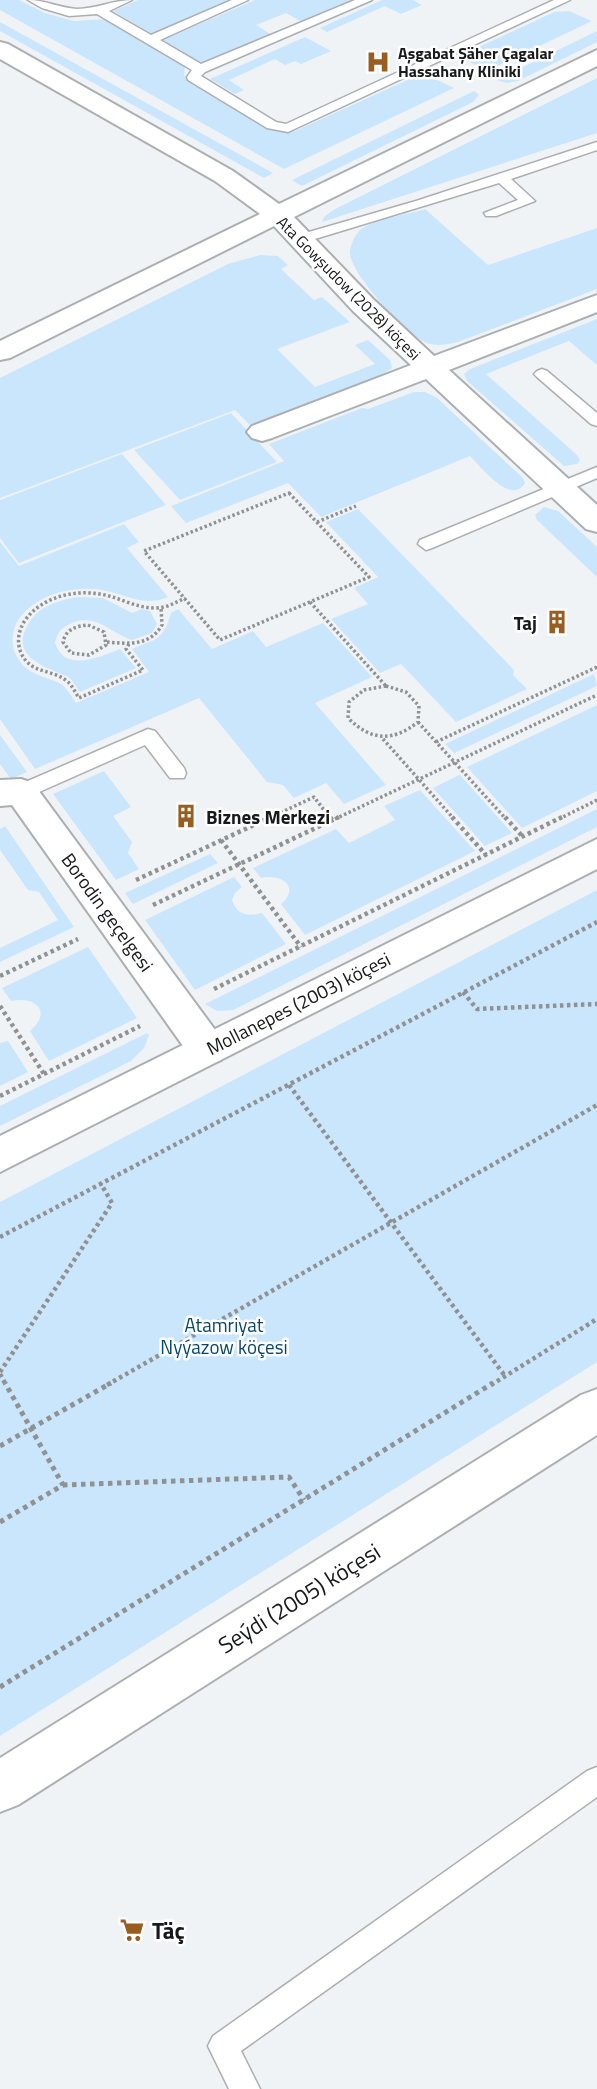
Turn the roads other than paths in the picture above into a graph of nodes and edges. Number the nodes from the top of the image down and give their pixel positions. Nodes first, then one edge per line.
1 (34, 0) edge
2 (126, 0) edge
3 (243, 0) edge
4 (366, 0) edge
5 (564, 0) edge
6 (101, 11) junction
7 (150, 40) junction
8 (0, 49) edge
9 (597, 57) edge
10 (200, 69) junction
11 (597, 146) edge
12 (501, 177) junction
13 (491, 213) dead end
14 (278, 215) junction
15 (300, 239) junction
16 (597, 303) edge
17 (0, 352) edge
18 (429, 368) junction
19 (542, 374) dead end
20 (597, 421) edge
21 (262, 432) dead end
22 (597, 472) edge
23 (560, 488) junction
24 (597, 522) edge
25 (426, 544) dead end
26 (177, 773) dead end
27 (11, 793) edge
28 (597, 853) edge
29 (207, 1049) junction
30 (0, 1155) edge
31 (597, 1410) edge
32 (597, 1781) edge
33 (0, 1787) edge
34 (245, 2089) edge

1 - 6 lane
2 - 6 lane
3 - 7 lane
4 - 10 lane
5 - 10 lane
6 - 7 lane
7 - 10 lane
8 - 14 street, Ata Gowşudow (2028) köçesi
9 - 14 street
11 - 12 lane
12 - 13 lane
12 - 15 lane
14 - 15 street, Ata Gowşudow (2028) köçesi
14 - 17 street
15 - 18 street, Ata Gowşudow (2028) köçesi
16 - 18 street
18 - 21 street
18 - 23 street, Ata Gowşudow (2028) köçesi
19 - 20 lane
22 - 23 lane
23 - 24 street, Ata Gowşudow (2028) köçesi
23 - 25 lane
26 - 27 lane
27 - 29 street, Borodin geçelgesi
28 - 29 street, Mollanepes (2003) köçesi
29 - 30 street, Mollanepes (2003) köçesi
31 - 33 street, Seýdi (2005) köçesi
32 - 34 lane

